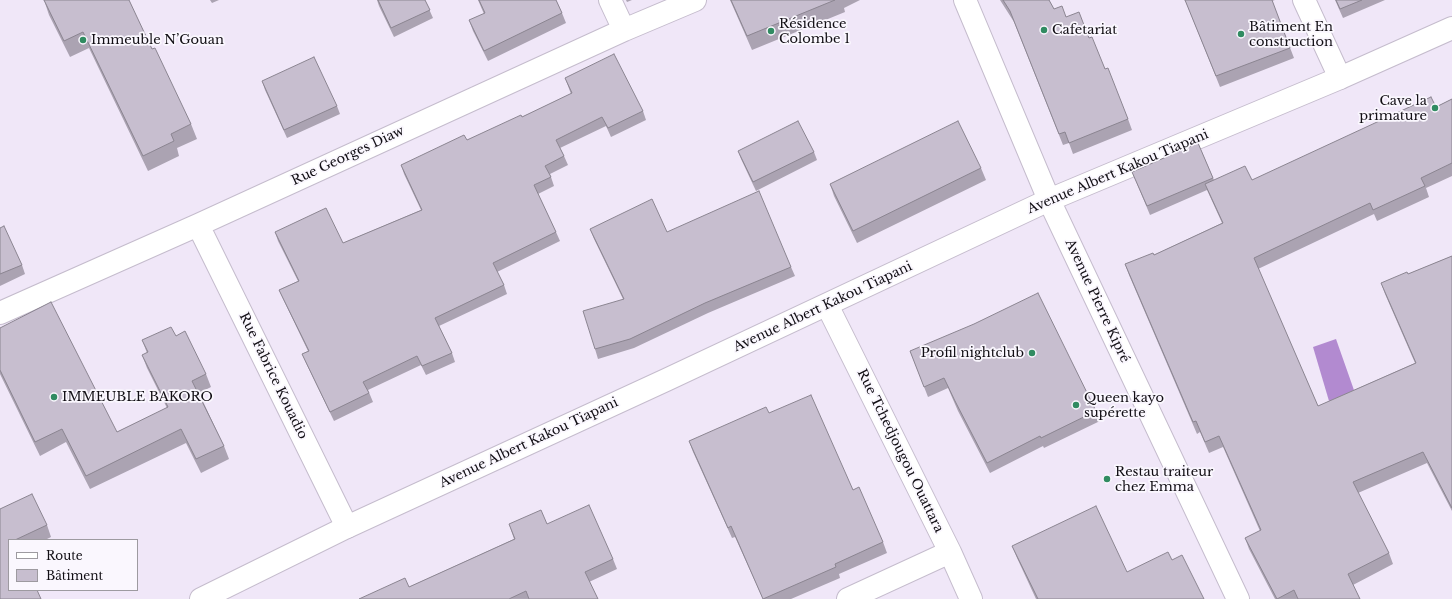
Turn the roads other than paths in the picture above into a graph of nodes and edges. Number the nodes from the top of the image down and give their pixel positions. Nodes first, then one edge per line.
1 (610, 0) edge
2 (695, 0) edge
3 (965, 0) edge
4 (1304, 0) edge
5 (1452, 28) edge
6 (624, 30) junction
7 (1340, 78) junction
8 (1050, 200) junction
9 (198, 225) junction
10 (828, 305) junction
11 (0, 313) edge
12 (347, 527) junction
13 (950, 552) junction
14 (200, 599) edge
15 (848, 599) edge
16 (971, 599) edge
17 (1238, 599) edge

1 - 6 street
2 - 6 street, Rue Georges Diaw
3 - 8 street, Avenue Pierre Kipré
4 - 7 street
5 - 7 street, Avenue Albert Kakou Tiapani
6 - 9 street, Rue Georges Diaw
7 - 8 street, Avenue Albert Kakou Tiapani
8 - 10 street, Avenue Albert Kakou Tiapani
8 - 17 street, Avenue Pierre Kipré
9 - 11 street, Rue Georges Diaw
9 - 12 street, Rue Fabrice Kouadio
10 - 12 street, Avenue Albert Kakou Tiapani
10 - 13 street, Rue Tchedjougou Ouattara
12 - 14 street, Avenue Albert Kakou Tiapani
13 - 15 street
13 - 16 street, Rue Tchedjougou Ouattara

